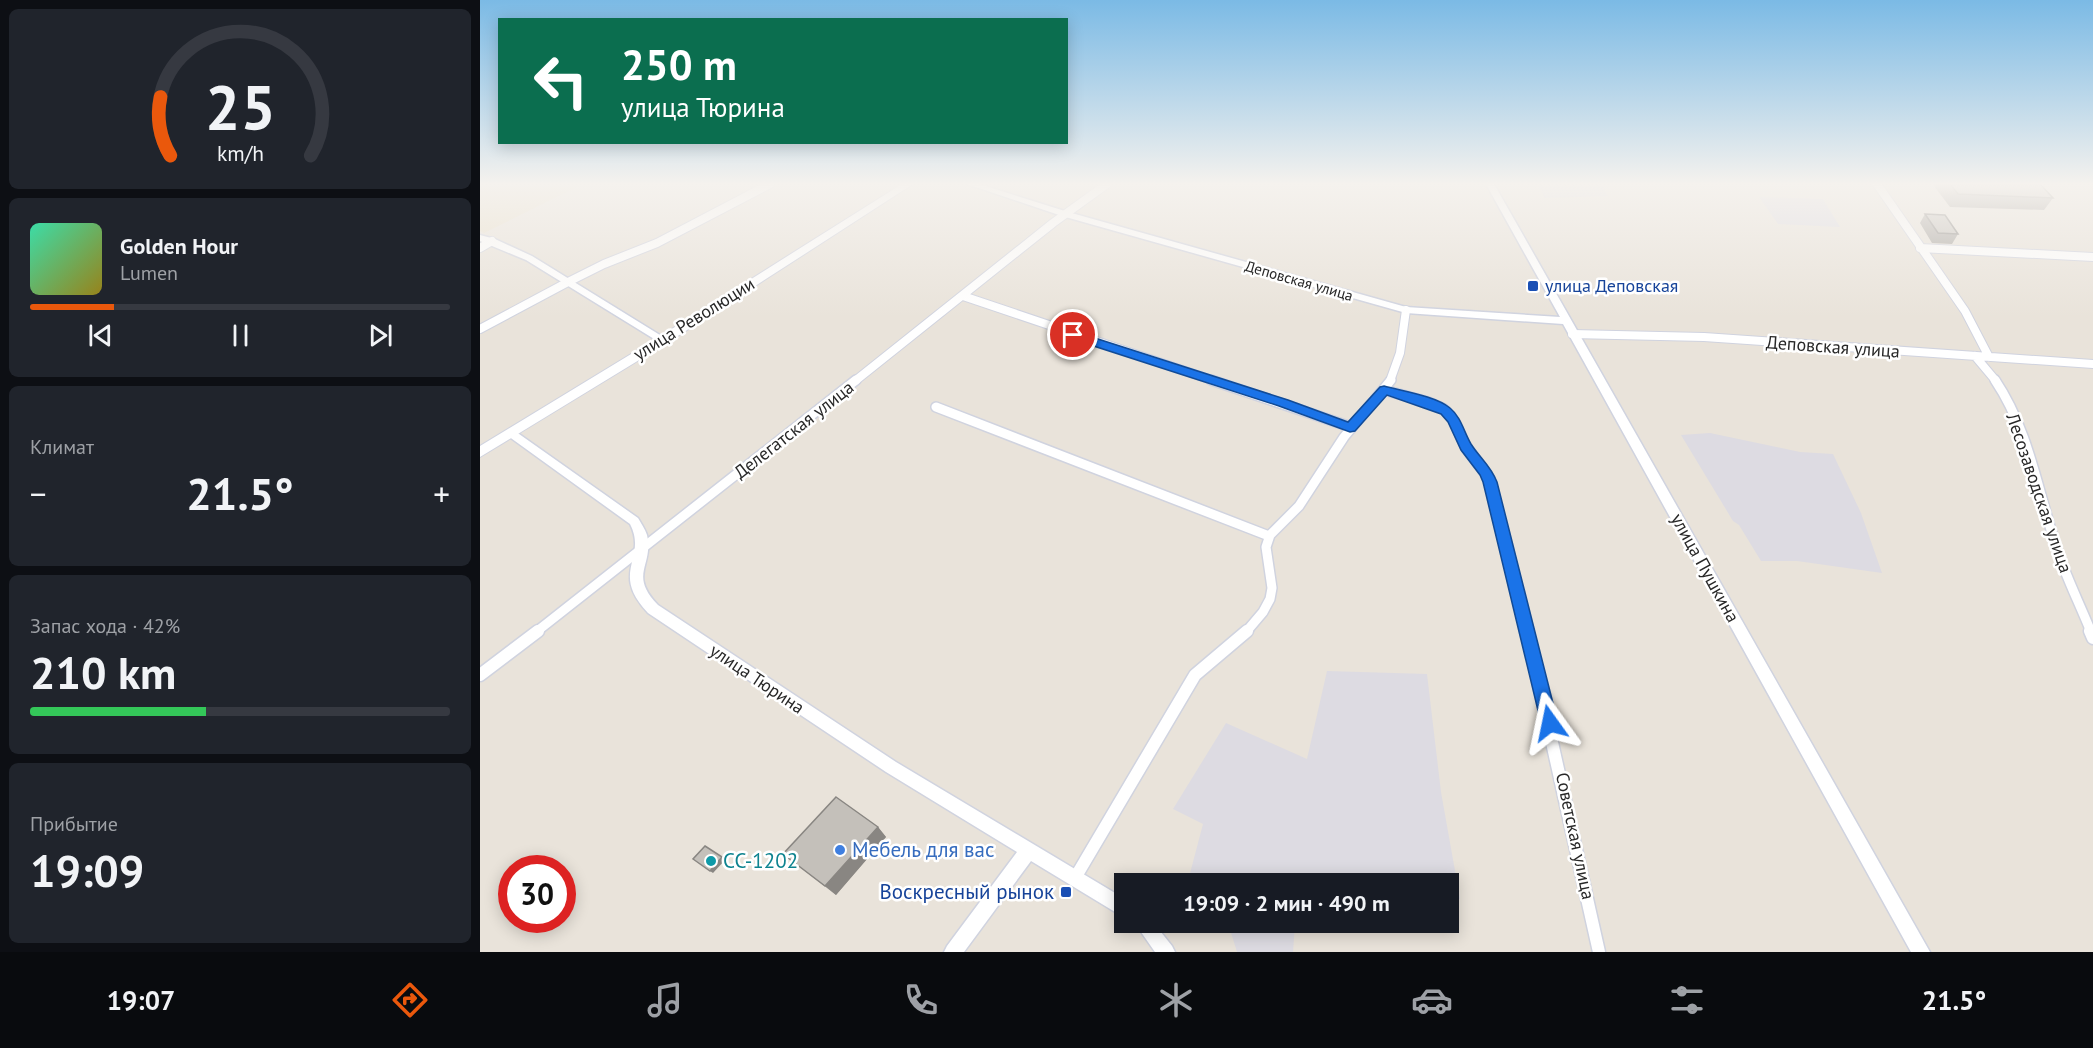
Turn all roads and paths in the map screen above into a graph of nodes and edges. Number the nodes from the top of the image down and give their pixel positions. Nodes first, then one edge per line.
1 (685, 228) edge
2 (838, 228) edge
3 (1047, 228) edge
4 (1116, 228) edge
5 (1514, 228) edge
6 (1907, 228) edge
7 (480, 238) edge
8 (492, 242) junction
9 (480, 248) edge
10 (1920, 248) junction
11 (2093, 256) edge
12 (568, 282) junction
13 (963, 296) junction
14 (1406, 310) junction
15 (1565, 321) junction
16 (480, 329) edge
17 (1572, 334) junction
18 (663, 340) junction
19 (1975, 356) junction
20 (1989, 357) junction
21 (2093, 364) edge
22 (1384, 390) junction
23 (936, 407) dead end
24 (1350, 427) junction
25 (512, 433) junction
26 (480, 452) edge
27 (1269, 536) junction
28 (640, 552) junction
29 (2093, 638) edge
30 (480, 675) edge
31 (1027, 852) junction
32 (1074, 878) junction
33 (1114, 902) edge
34 (1151, 933) edge
35 (953, 952) edge
36 (1166, 952) edge
37 (1599, 952) edge
38 (1921, 952) edge

1 - 12 street
2 - 18 main road, улица Революции
3 - 13 street, Делегатская улица
4 - 14 street, Деповская улица
5 - 15 street, улица Пушкина
6 - 10 street
7 - 8 street
8 - 9 street
8 - 12 street
10 - 11 street
10 - 20 street
12 - 16 street
12 - 18 street
13 - 24 street
13 - 28 street, Делегатская улица
14 - 15 street, Деповская улица
14 - 22 street
15 - 17 street, улица Пушкина
17 - 19 street, Деповская улица
17 - 38 street, улица Пушкина
18 - 25 main road, улица Революции
19 - 20 street, Деповская улица
19 - 29 street, Лесозаводская улица
20 - 21 street, Деповская улица
22 - 24 street
22 - 37 street, Советская улица
23 - 27 street
24 - 27 street
25 - 26 main road, улица Революции
25 - 28 street, улица Тюрина
27 - 32 street
28 - 30 street, Делегатская улица
28 - 31 street, улица Тюрина
31 - 32 street, улица Тюрина
31 - 35 street
32 - 33 street, улица Тюрина
34 - 36 street

